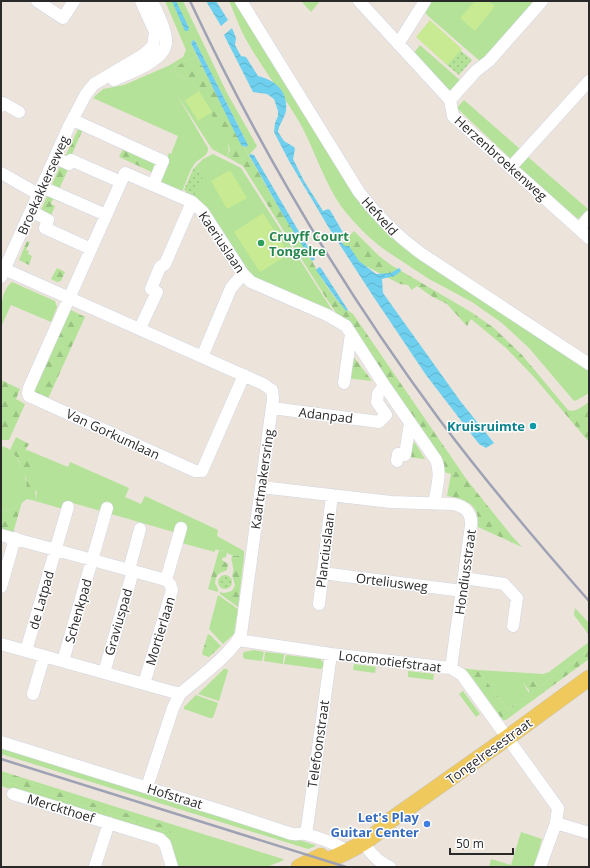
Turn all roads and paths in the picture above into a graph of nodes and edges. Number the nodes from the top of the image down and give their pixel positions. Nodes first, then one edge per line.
1 (37, 1) edge
2 (74, 1) edge
3 (141, 1) edge
4 (152, 1) edge
5 (241, 1) edge
6 (359, 1) edge
7 (425, 1) edge
8 (542, 1) edge
9 (398, 44) junction
10 (589, 81) edge
11 (86, 94) junction
12 (450, 100) junction
13 (1, 106) edge
14 (19, 112) dead end
15 (73, 120) junction
16 (55, 158) junction
17 (511, 167) junction
18 (1, 173) edge
19 (121, 182) junction
20 (152, 186) junction
21 (40, 191) junction
22 (192, 202) junction
23 (31, 211) junction
24 (106, 215) junction
25 (589, 217) edge
26 (578, 229) junction
27 (589, 238) edge
28 (92, 249) junction
29 (3, 273) edge
30 (242, 274) junction
31 (70, 297) junction
32 (140, 328) junction
33 (351, 334) junction
34 (202, 357) junction
35 (589, 364) edge
36 (244, 375) junction
37 (344, 383) dead end
38 (384, 385) junction
39 (272, 408) junction
40 (410, 423) junction
41 (397, 461) dead end
42 (261, 487) junction
43 (332, 496) junction
44 (434, 504) junction
45 (68, 507) dead end
46 (107, 508) dead end
47 (181, 528) dead end
48 (140, 529) dead end
49 (1, 535) edge
50 (15, 538) junction
51 (55, 550) junction
52 (92, 560) junction
53 (131, 571) junction
54 (322, 573) junction
55 (464, 578) junction
56 (166, 580) junction
57 (1, 587) edge
58 (462, 591) junction
59 (319, 604) dead end
60 (513, 626) dead end
61 (238, 640) junction
62 (1, 644) edge
63 (26, 651) junction
64 (332, 654) junction
65 (44, 656) junction
66 (63, 661) junction
67 (452, 668) junction
68 (104, 673) junction
69 (589, 678) edge
70 (144, 684) junction
71 (33, 694) dead end
72 (180, 694) junction
73 (507, 738) junction
74 (1, 742) edge
75 (147, 788) junction
76 (13, 794) dead end
77 (109, 823) junction
78 (556, 823) junction
79 (304, 834) junction
80 (589, 834) edge
81 (361, 839) junction
82 (344, 849) junction
83 (95, 866) edge
84 (172, 867) edge
85 (299, 867) edge
86 (313, 867) edge
87 (390, 867) edge
88 (540, 867) edge

1 - 2 street
3 - 11 street, Broekakkerseweg
4 - 11 street
5 - 35 street, Hefveld
6 - 9 street, Herzenbroekenweg
7 - 9 street
8 - 12 street
9 - 12 street, Herzenbroekenweg
10 - 17 street
11 - 15 street, Broekakkerseweg
12 - 17 street, Herzenbroekenweg
13 - 14 street
15 - 16 street, Broekakkerseweg
15 - 20 street
16 - 19 street
16 - 21 street, Broekakkerseweg
17 - 26 street, Herzenbroekenweg
18 - 21 street
19 - 20 street, Kaeriuslaan
19 - 24 street
20 - 22 street, Kaeriuslaan
21 - 23 street, Broekakkerseweg
21 - 24 street
22 - 30 street, Kaeriuslaan
22 - 32 street
23 - 28 street
23 - 29 street, Broekakkerseweg
24 - 28 street
25 - 26 street
26 - 27 street, Herzenbroekenweg
28 - 31 street
29 - 31 street, Kaartmakersring
30 - 33 street, Kaeriuslaan
30 - 34 street
31 - 32 street, Kaartmakersring
31 - 36 street, Van Gorkumlaan
32 - 34 street, Kaartmakersring
33 - 37 street
33 - 38 street, Kaeriuslaan
34 - 36 street, Kaartmakersring
36 - 39 street, Kaartmakersring
38 - 39 street, Adanpad
38 - 40 street, Kaeriuslaan
39 - 42 street, Kaartmakersring
40 - 41 street
40 - 44 street, Kaeriuslaan
42 - 43 street
42 - 61 street, Kaartmakersring
43 - 44 street
43 - 54 street, Planciuslaan
44 - 55 street, Hondiusstraat
45 - 51 street
46 - 52 street
47 - 56 street, Mortierlaan
48 - 53 street
49 - 50 street, Mortierlaan
50 - 51 street, Mortierlaan
50 - 57 street
51 - 52 street, Mortierlaan
51 - 63 street, de Latpad
52 - 53 street, Mortierlaan
52 - 66 street, Schenkpad
53 - 56 street, Mortierlaan
53 - 68 street, Graviuspad
54 - 58 street, Orteliusweg
54 - 59 street, Planciuslaan
55 - 58 street, Hondiusstraat
55 - 60 street
56 - 70 street, Mortierlaan
58 - 67 street, Hondiusstraat
61 - 64 street, Locomotiefstraat
61 - 72 street, Kaartmakersring
62 - 63 street
63 - 65 street
64 - 67 street, Locomotiefstraat
64 - 79 street, Telefoonstraat
65 - 66 street
65 - 71 street
66 - 68 street
67 - 73 street, Locomotiefstraat
68 - 70 street
69 - 73 main road, Tongelresestraat
70 - 72 street
72 - 75 street
73 - 78 street, Locomotiefstraat
73 - 81 main road, Tongelresestraat
74 - 75 street, Hofstraat
75 - 79 street, Hofstraat
76 - 77 street, Merckthoef
77 - 83 street, Merckthoef
77 - 84 street, Merckthoef
78 - 80 street
78 - 88 street
79 - 82 street, Hofstraat
81 - 82 main road, Tongelresestraat
81 - 87 street
82 - 85 main road, Tongelresestraat
82 - 86 main road, Tongelresestraat

